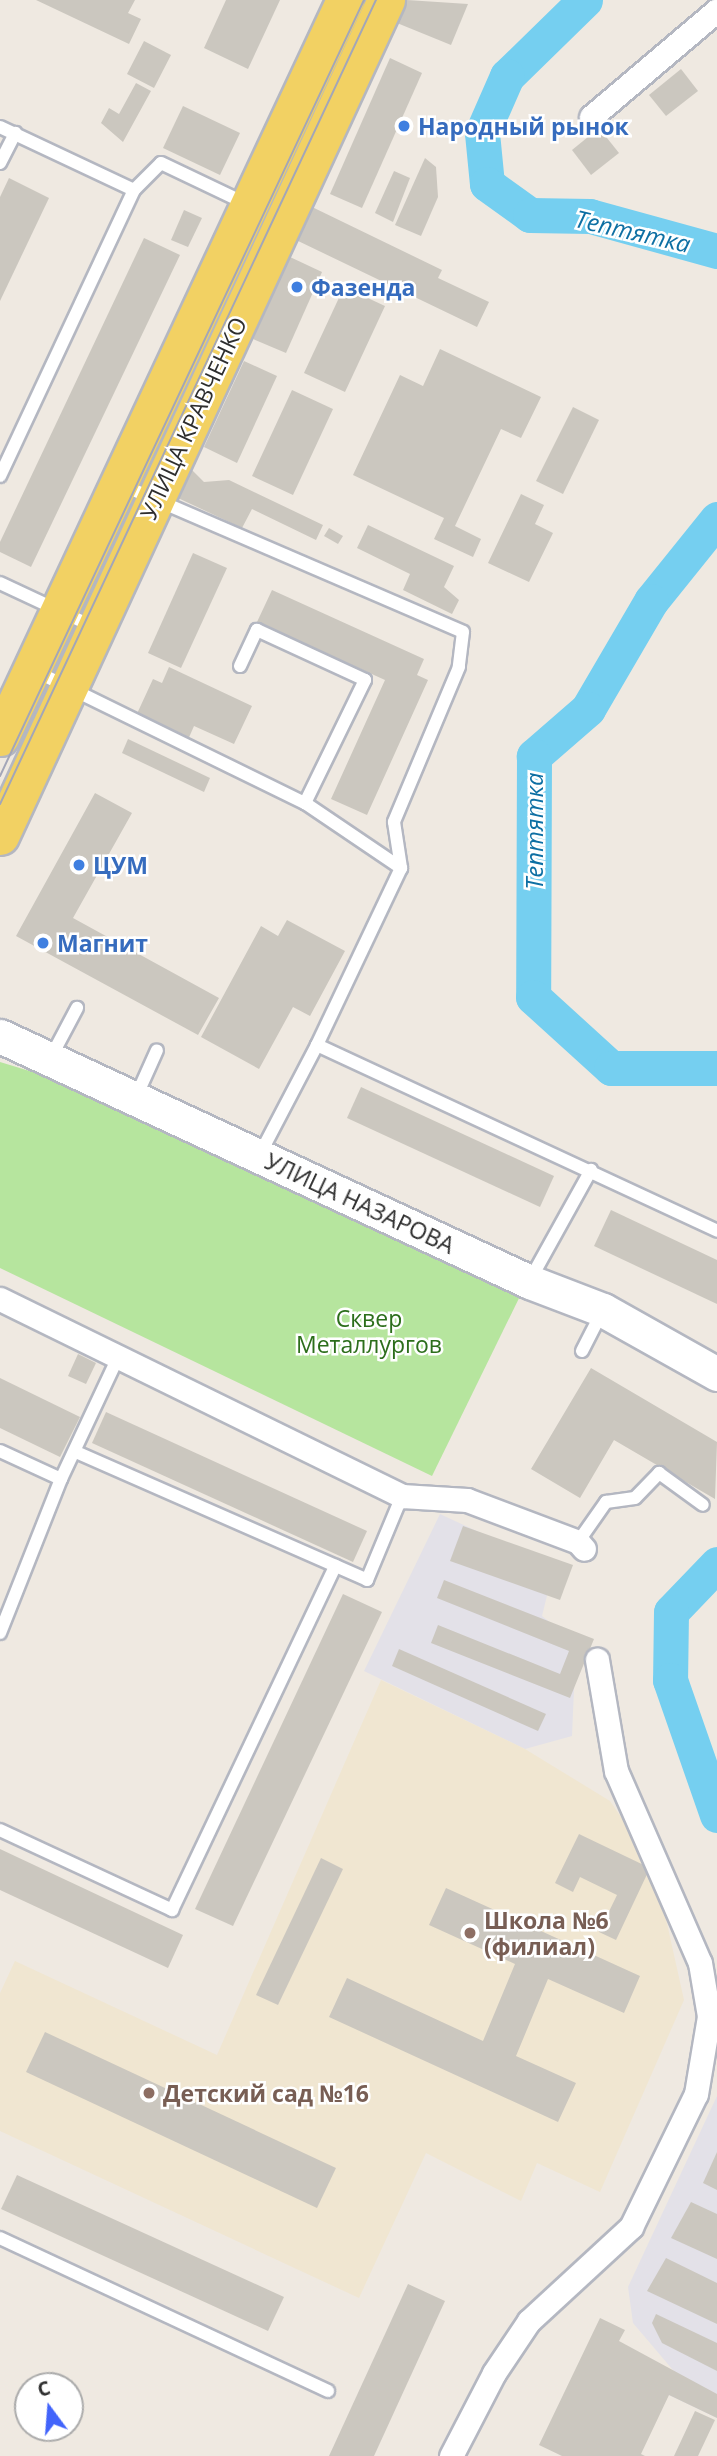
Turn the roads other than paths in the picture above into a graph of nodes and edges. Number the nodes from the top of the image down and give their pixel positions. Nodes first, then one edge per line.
1 (345, 0) edge
2 (386, 0) edge
3 (717, 10) edge
4 (591, 117) dead end
5 (0, 127) edge
6 (15, 134) junction
7 (0, 163) edge
8 (134, 190) junction
9 (249, 205) junction
10 (283, 222) junction
11 (0, 476) edge
12 (119, 483) junction
13 (154, 500) junction
14 (0, 583) edge
15 (59, 610) junction
16 (97, 628) junction
17 (240, 666) dead end
18 (32, 670) junction
19 (68, 689) junction
20 (0, 737) edge
21 (304, 803) junction
22 (3, 820) edge
23 (401, 868) junction
24 (77, 1008) dead end
25 (0, 1036) edge
26 (317, 1045) junction
27 (158, 1050) dead end
28 (50, 1059) junction
29 (135, 1099) junction
30 (259, 1157) junction
31 (591, 1170) junction
32 (717, 1231) edge
33 (530, 1282) junction
34 (0, 1299) edge
35 (603, 1310) junction
36 (582, 1351) dead end
37 (119, 1355) junction
38 (717, 1374) edge
39 (0, 1451) edge
40 (76, 1452) junction
41 (61, 1479) junction
42 (402, 1496) junction
43 (703, 1506) dead end
44 (581, 1546) joint
45 (335, 1566) junction
46 (0, 1633) edge
47 (597, 1660) dead end
48 (0, 1830) edge
49 (0, 2238) edge
50 (328, 2391) dead end
51 (450, 2456) edge

1 - 9 main road, УЛИЦА КРАВЧЕНКО
2 - 10 main road, УЛИЦА КРАВЧЕНКО
3 - 4 street
5 - 6 lane
6 - 7 lane
6 - 8 lane
8 - 9 lane
8 - 11 lane
9 - 10 lane
9 - 12 main road, УЛИЦА КРАВЧЕНКО
10 - 13 main road, УЛИЦА КРАВЧЕНКО
12 - 13 lane
12 - 15 main road, УЛИЦА КРАВЧЕНКО
13 - 16 main road, УЛИЦА КРАВЧЕНКО
13 - 23 lane
14 - 15 lane
15 - 16 lane
15 - 18 main road, УЛИЦА КРАВЧЕНКО
16 - 19 main road, УЛИЦА КРАВЧЕНКО
17 - 21 lane
18 - 19 lane
18 - 20 main road, УЛИЦА КРАВЧЕНКО
19 - 21 lane
19 - 22 main road, УЛИЦА КРАВЧЕНКО
21 - 23 lane
23 - 26 lane
24 - 28 lane
25 - 28 main road, УЛИЦА НАЗАРОВА
26 - 30 lane
26 - 31 lane
27 - 29 lane
28 - 29 main road, УЛИЦА НАЗАРОВА
29 - 30 main road, УЛИЦА НАЗАРОВА
30 - 33 main road, УЛИЦА НАЗАРОВА
31 - 32 lane
31 - 33 lane
33 - 35 main road, УЛИЦА НАЗАРОВА
34 - 37 street
35 - 36 lane
35 - 38 main road, УЛИЦА НАЗАРОВА
37 - 40 lane
37 - 42 street
39 - 41 lane
40 - 41 lane
40 - 45 lane
41 - 46 lane
42 - 44 street
42 - 45 lane
43 - 44 lane
45 - 48 lane
47 - 51 street
49 - 50 lane

